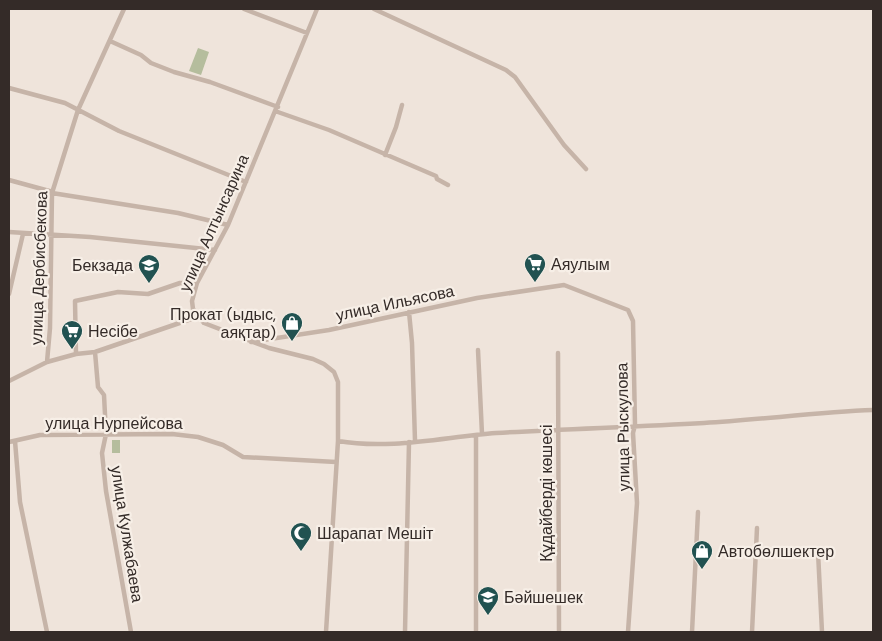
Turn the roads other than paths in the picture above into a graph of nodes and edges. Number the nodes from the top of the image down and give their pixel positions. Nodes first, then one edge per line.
1 (124, 9) edge
2 (244, 9) edge
3 (317, 9) edge
4 (374, 9) edge
5 (307, 33) junction
6 (110, 41) junction
7 (9, 88) edge
8 (402, 105) dead end
9 (276, 109) junction
10 (78, 110) junction
11 (385, 155) junction
12 (586, 169) dead end
13 (9, 180) edge
14 (246, 182) junction
15 (448, 186) dead end
16 (52, 192) junction
17 (228, 225) junction
18 (9, 232) edge
19 (23, 234) junction
20 (52, 235) junction
21 (215, 250) junction
22 (197, 283) junction
23 (545, 288) joint
24 (9, 294) edge
25 (409, 312) junction
26 (197, 317) junction
27 (251, 342) junction
28 (478, 350) dead end
29 (94, 352) junction
30 (558, 353) dead end
31 (76, 354) junction
32 (47, 362) junction
33 (9, 381) edge
34 (873, 410) edge
35 (635, 425) junction
36 (559, 429) junction
37 (106, 434) junction
38 (482, 434) junction
39 (476, 436) junction
40 (15, 440) junction
41 (338, 441) junction
42 (9, 442) edge
43 (412, 442) junction
44 (336, 462) junction
45 (698, 512) dead end
46 (757, 528) dead end
47 (818, 552) dead end
48 (47, 632) edge
49 (131, 632) edge
50 (326, 632) edge
51 (405, 632) edge
52 (476, 632) edge
53 (559, 632) edge
54 (628, 632) edge
55 (692, 632) edge
56 (752, 632) edge
57 (822, 632) edge

1 - 6 street, улица Дербисбекова
2 - 5 street
3 - 5 street, улица Алтынсарина
4 - 12 street
5 - 9 street, улица Алтынсарина
6 - 9 street
6 - 10 street, улица Дербисбекова
7 - 10 street
8 - 11 street
9 - 11 street
9 - 14 street, улица Алтынсарина
10 - 14 street
10 - 16 street, улица Дербисбекова
11 - 15 street
13 - 16 street
14 - 17 street, улица Алтынсарина
16 - 17 street
16 - 20 street, улица Дербисбекова
17 - 21 street, улица Алтынсарина
18 - 19 street
19 - 20 street
19 - 24 street
20 - 21 street
20 - 32 street, улица Дербисбекова
21 - 22 street, улица Алтынсарина
22 - 26 street, улица Алтынсарина
22 - 31 street
23 - 25 street, улица Ильясова
23 - 35 street, улица Рыскулова
25 - 27 street, улица Ильясова
25 - 43 street
26 - 27 street, улица Алтынсарина
26 - 29 street
27 - 41 street, улица Алтынсарина
28 - 38 street
29 - 31 street
29 - 37 street, улица Кулжабаева
30 - 36 street, Құдайберді көшесі
31 - 32 street
32 - 33 street
34 - 35 street
35 - 36 street
35 - 54 street, улица Рыскулова
36 - 38 street
36 - 53 street, Құдайберді көшесі
37 - 40 street, улица Нурпейсова
37 - 44 street, улица Нурпейсова
37 - 49 street, улица Кулжабаева
38 - 39 street
39 - 43 street
39 - 52 street
40 - 42 street, улица Нурпейсова
40 - 48 street
41 - 43 street
41 - 44 street, улица Алтынсарина
43 - 51 street
44 - 50 street, улица Алтынсарина
45 - 55 street
46 - 56 street
47 - 57 street

